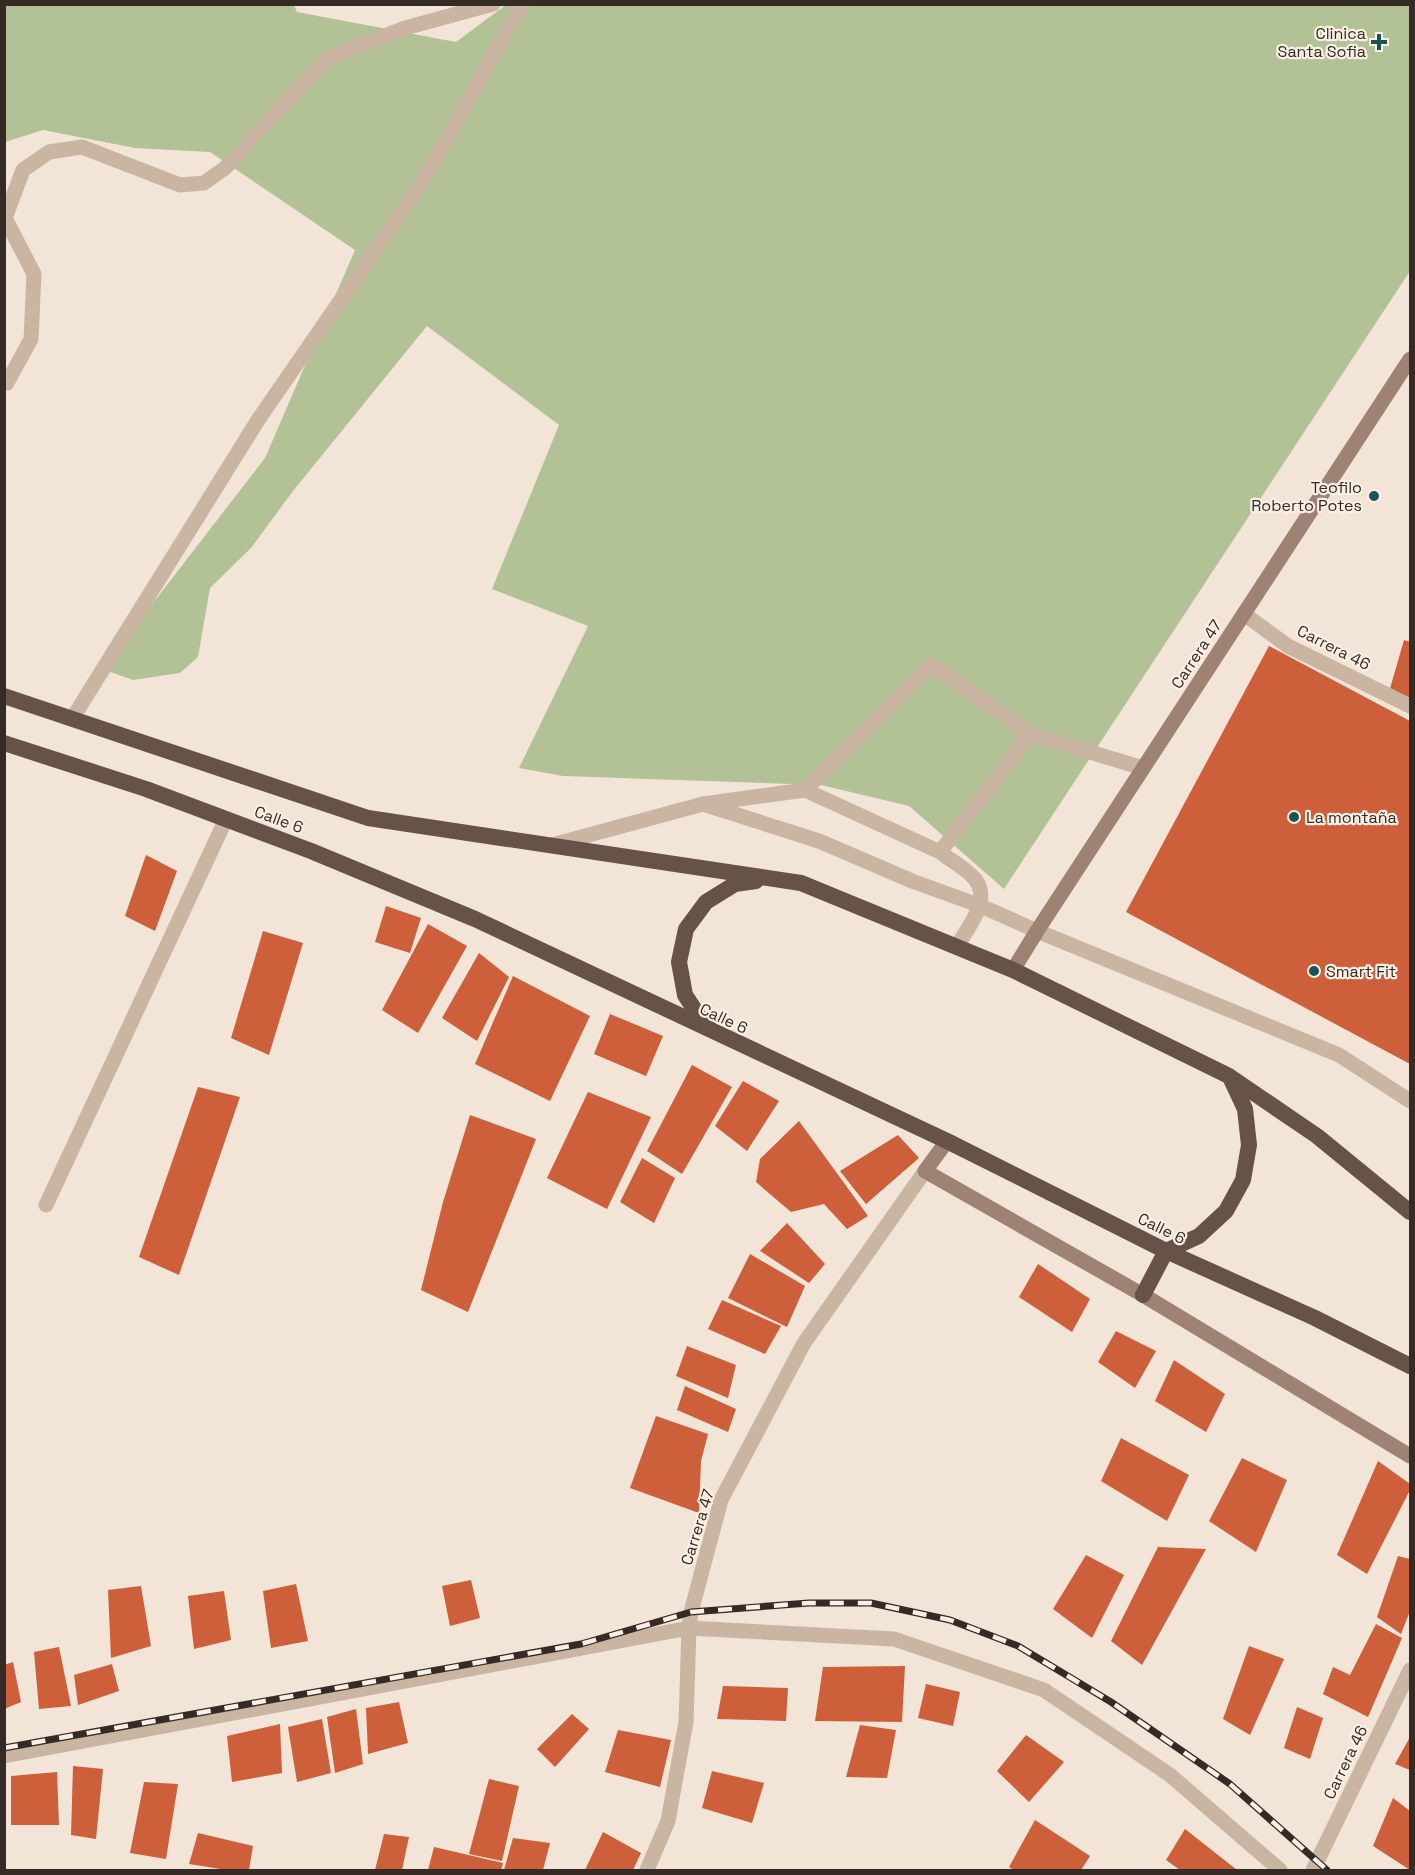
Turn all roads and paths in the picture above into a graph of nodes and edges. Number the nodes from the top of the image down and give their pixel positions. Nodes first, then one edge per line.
1 (493, 4) edge
2 (522, 4) edge
3 (1410, 359) edge
4 (4, 383) edge
5 (1244, 614) junction
6 (4, 696) edge
7 (1410, 706) edge
8 (72, 719) junction
9 (1030, 734) junction
10 (4, 743) edge
11 (1143, 768) junction
12 (805, 790) junction
13 (703, 804) junction
14 (226, 819) junction
15 (550, 846) junction
16 (940, 852) junction
17 (801, 883) junction
18 (981, 906) junction
19 (1037, 931) junction
20 (957, 946) junction
21 (1013, 970) junction
22 (733, 1042) junction
23 (1229, 1076) junction
24 (1410, 1101) edge
25 (947, 1141) junction
26 (925, 1171) junction
27 (46, 1204) dead end
28 (1410, 1212) edge
29 (1166, 1251) junction
30 (1143, 1295) junction
31 (1410, 1366) edge
32 (1410, 1456) edge
33 (689, 1628) junction
34 (1410, 1670) edge
35 (4, 1756) edge
36 (647, 1870) edge
37 (1280, 1870) edge
38 (1313, 1870) edge

1 - 4 street
2 - 8 street
3 - 5 main road, Carrera 47
5 - 7 street, Carrera 46
5 - 11 main road, Carrera 47
6 - 8 highway, Calle 6
8 - 15 highway, Calle 6
9 - 11 street
9 - 12 street
9 - 16 street
10 - 14 highway, Calle 6
11 - 19 main road, Carrera 47
12 - 13 street
12 - 16 street
13 - 15 street
13 - 18 street
14 - 22 highway, Calle 6
14 - 27 street
15 - 17 highway, Calle 6
16 - 18 street
17 - 20 highway, Calle 6
17 - 22 highway
18 - 19 street
18 - 20 street
19 - 21 main road, Carrera 47
19 - 24 street
20 - 21 highway, Calle 6
21 - 23 highway, Calle 6
22 - 25 highway, Calle 6
23 - 28 highway, Calle 6
23 - 29 highway
25 - 26 main road
25 - 29 highway, Calle 6
26 - 30 main road
26 - 33 street, Carrera 47
29 - 30 highway
29 - 31 highway, Calle 6
30 - 32 main road
33 - 35 street
33 - 36 street, Carrera 47
33 - 37 street
34 - 38 street, Carrera 46

